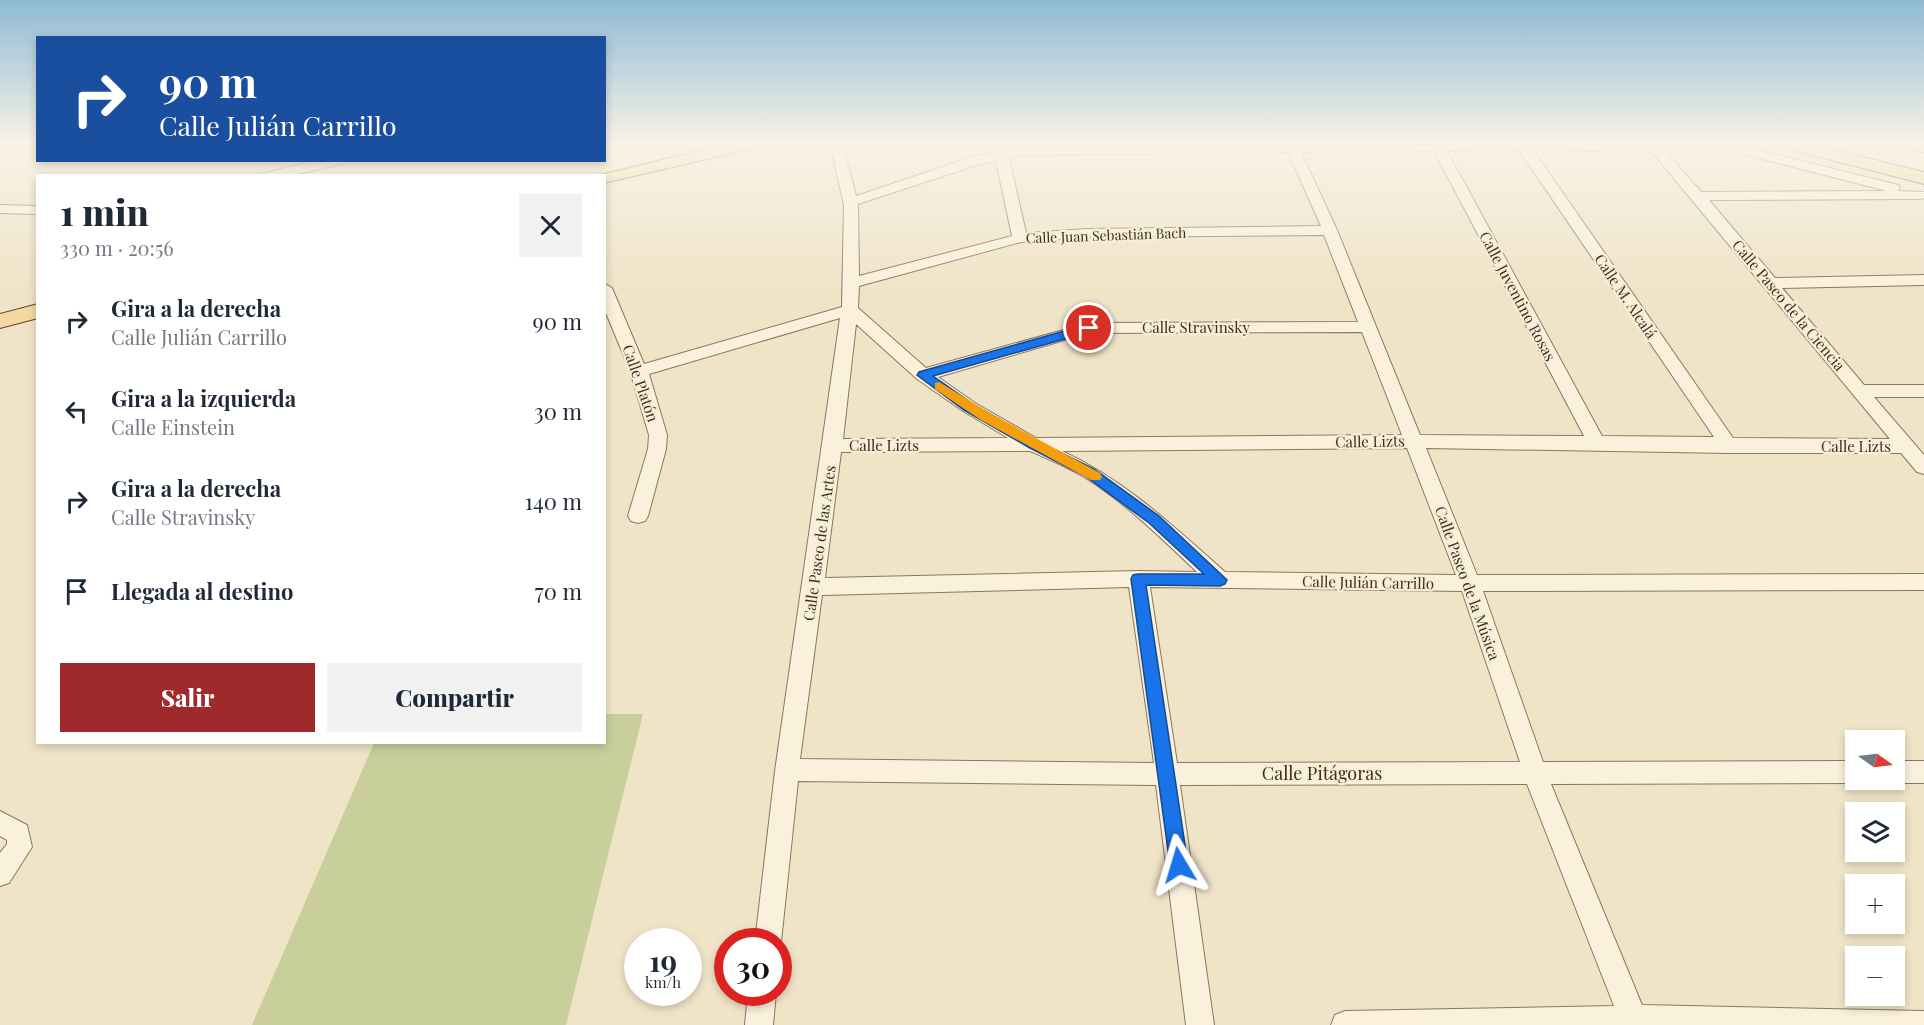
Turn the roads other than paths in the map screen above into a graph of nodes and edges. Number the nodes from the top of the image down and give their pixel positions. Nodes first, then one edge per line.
1 (849, 193) edge
2 (880, 193) edge
3 (1010, 193) edge
4 (1313, 193) edge
5 (1462, 193) edge
6 (1555, 193) edge
7 (1697, 193) edge
8 (1788, 193) edge
9 (1700, 196) junction
10 (851, 202) junction
11 (0, 209) edge
12 (36, 210) edge
13 (1330, 230) junction
14 (1020, 238) junction
15 (1924, 280) edge
16 (1770, 283) junction
17 (852, 284) junction
18 (606, 293) edge
19 (850, 310) junction
20 (36, 312) edge
21 (0, 321) edge
22 (1367, 327) junction
23 (639, 371) junction
24 (923, 375) junction
25 (1924, 391) edge
26 (1861, 392) junction
27 (1414, 441) junction
28 (1597, 444) junction
29 (1034, 445) junction
30 (833, 446) junction
31 (1729, 446) junction
32 (1906, 446) junction
33 (1924, 467) edge
34 (638, 516) dead end
35 (1138, 579) junction
36 (1220, 580) junction
37 (1924, 582) edge
38 (1470, 583) junction
39 (813, 587) junction
40 (788, 770) junction
41 (1845, 772) edge
42 (1905, 772) edge
43 (1924, 772) edge
44 (1535, 773) junction
45 (1167, 774) junction
46 (0, 823) edge
47 (0, 874) edge
48 (770, 928) edge
49 (761, 1006) edge
50 (1635, 1022) edge
51 (1924, 1024) edge
52 (759, 1025) edge
53 (1200, 1025) edge
54 (1344, 1025) edge

1 - 10 street, Calle Paseo de las Artes
2 - 10 street
3 - 14 street
4 - 13 street, Calle Paseo de la Música
5 - 28 street, Calle Juventino Rosas
6 - 31 street, Calle M. Alcalá
7 - 9 street, Calle Paseo de la Ciencia
8 - 9 street
9 - 16 street, Calle Paseo de la Ciencia
10 - 17 street, Calle Paseo de las Artes
11 - 12 street
13 - 14 street, Calle Juan Sebastián Bach
13 - 22 street, Calle Paseo de la Música
14 - 17 street, Calle Juan Sebastián Bach
15 - 16 street
16 - 26 street, Calle Paseo de la Ciencia
17 - 19 street, Calle Paseo de las Artes
18 - 23 street, Calle Platón
19 - 23 street
19 - 24 street
19 - 30 street, Calle Paseo de las Artes
20 - 21 main road
22 - 24 street, Calle Stravinsky
22 - 27 street, Calle Paseo de la Música
23 - 34 street, Calle Platón
24 - 29 street
25 - 26 street
26 - 32 street, Calle Paseo de la Ciencia
27 - 28 street, Calle Lizts
27 - 29 street, Calle Lizts
27 - 38 street, Calle Paseo de la Música
28 - 31 street, Calle Lizts
29 - 30 street, Calle Lizts
29 - 36 street
30 - 39 street, Calle Paseo de las Artes
31 - 32 street, Calle Lizts
32 - 33 street, Calle Paseo de la Ciencia
35 - 36 street, Calle Julián Carrillo
35 - 39 street, Calle Julián Carrillo
35 - 45 street
36 - 38 street, Calle Julián Carrillo
37 - 38 street, Calle Julián Carrillo
38 - 44 street, Calle Paseo de la Música
39 - 40 street, Calle Paseo de las Artes
40 - 45 street, Calle Pitágoras
40 - 48 street, Calle Paseo de las Artes
41 - 44 street, Calle Pitágoras
42 - 43 street
44 - 45 street, Calle Pitágoras
44 - 50 street, Calle Paseo de la Música
45 - 53 street
46 - 47 street
49 - 52 street
50 - 51 street
50 - 54 street

